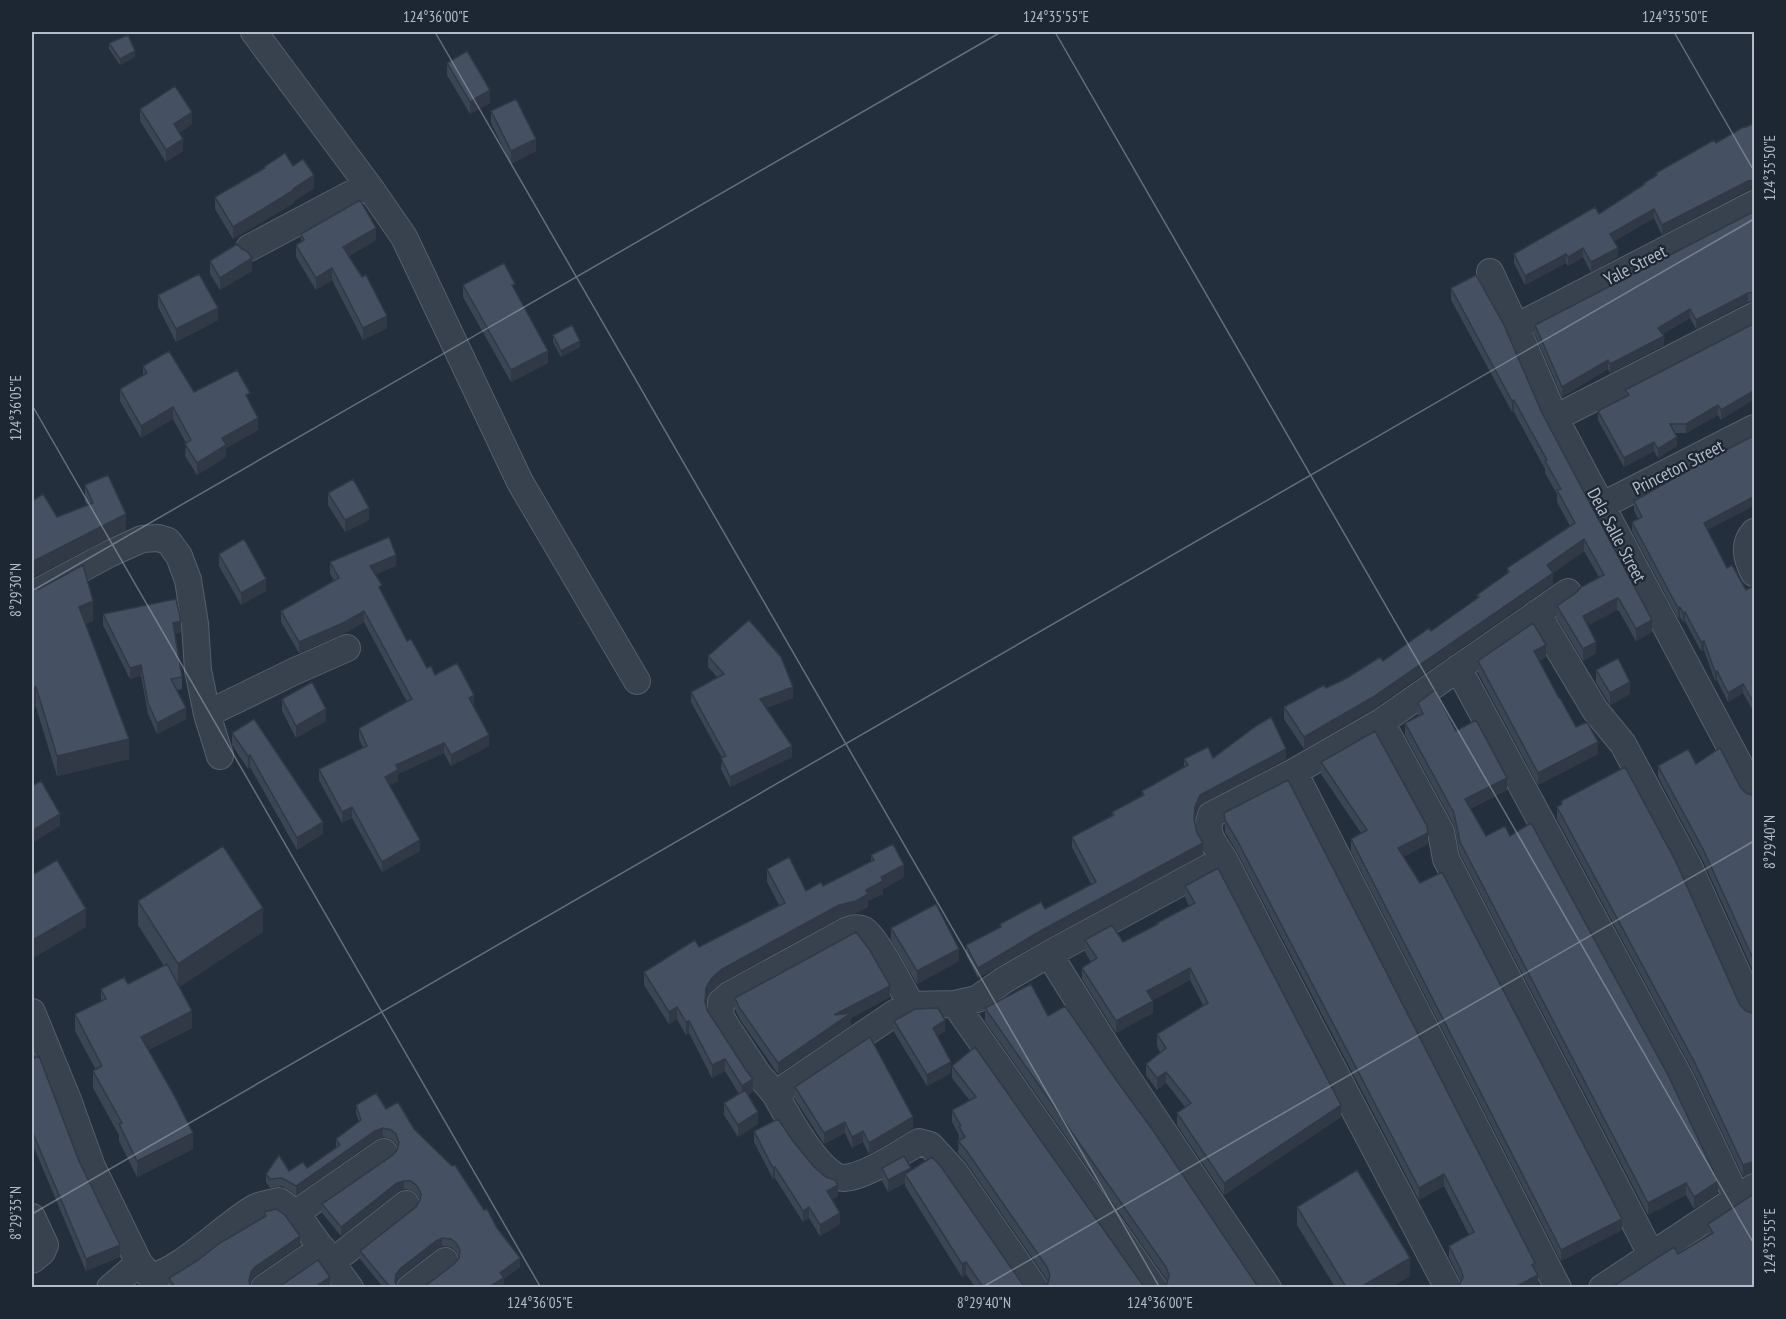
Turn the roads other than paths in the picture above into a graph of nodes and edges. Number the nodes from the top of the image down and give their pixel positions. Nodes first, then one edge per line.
1 (254, 32) edge
2 (368, 185) junction
3 (1755, 204) edge
4 (249, 248) dead end
5 (1490, 272) dead end
6 (1755, 316) edge
7 (1516, 327) junction
8 (1555, 418) junction
9 (1755, 428) edge
10 (1601, 506) junction
11 (1755, 532) edge
12 (1755, 573) edge
13 (1568, 592) dead end
14 (32, 595) edge
15 (1537, 613) junction
16 (347, 648) dead end
17 (1458, 668) junction
18 (637, 681) dead end
19 (207, 714) junction
20 (1381, 722) junction
21 (220, 756) dead end
22 (1294, 772) junction
23 (1755, 792) edge
24 (1224, 859) junction
25 (1049, 954) junction
26 (955, 1004) junction
27 (911, 1005) junction
28 (1755, 1010) edge
29 (32, 1012) edge
30 (775, 1094) junction
31 (384, 1152) dead end
32 (1746, 1192) edge
33 (405, 1204) dead end
34 (296, 1213) junction
35 (35, 1224) edge
36 (327, 1255) junction
37 (1652, 1256) junction
38 (32, 1260) edge
39 (445, 1261) dead end
40 (139, 1263) junction
41 (110, 1287) edge
42 (264, 1287) edge
43 (350, 1287) edge
44 (410, 1287) edge
45 (1035, 1287) edge
46 (1154, 1287) edge
47 (1268, 1287) edge
48 (1448, 1287) edge
49 (1558, 1287) edge
50 (1602, 1287) edge

1 - 2 street
2 - 4 street
2 - 18 street
3 - 7 street, Yale Street
5 - 7 street, Dela Salle Street
6 - 8 street
7 - 8 street, Dela Salle Street
8 - 10 street, Dela Salle Street
9 - 10 street, Princeton Street
10 - 23 street, Dela Salle Street
11 - 12 street
13 - 15 street
14 - 19 street
15 - 17 street
15 - 28 street
16 - 19 street
17 - 20 street
17 - 32 street
19 - 21 street
20 - 22 street
20 - 37 street
22 - 24 street
22 - 49 street
24 - 25 street
24 - 48 street
25 - 26 street
25 - 47 street
26 - 27 street
26 - 46 street
27 - 30 street
27 - 30 street
29 - 40 street
30 - 45 street
31 - 34 street
32 - 37 street
33 - 36 street
34 - 36 street
34 - 40 street
35 - 38 street
36 - 42 street
36 - 43 street
37 - 50 street
39 - 44 street
40 - 41 street

